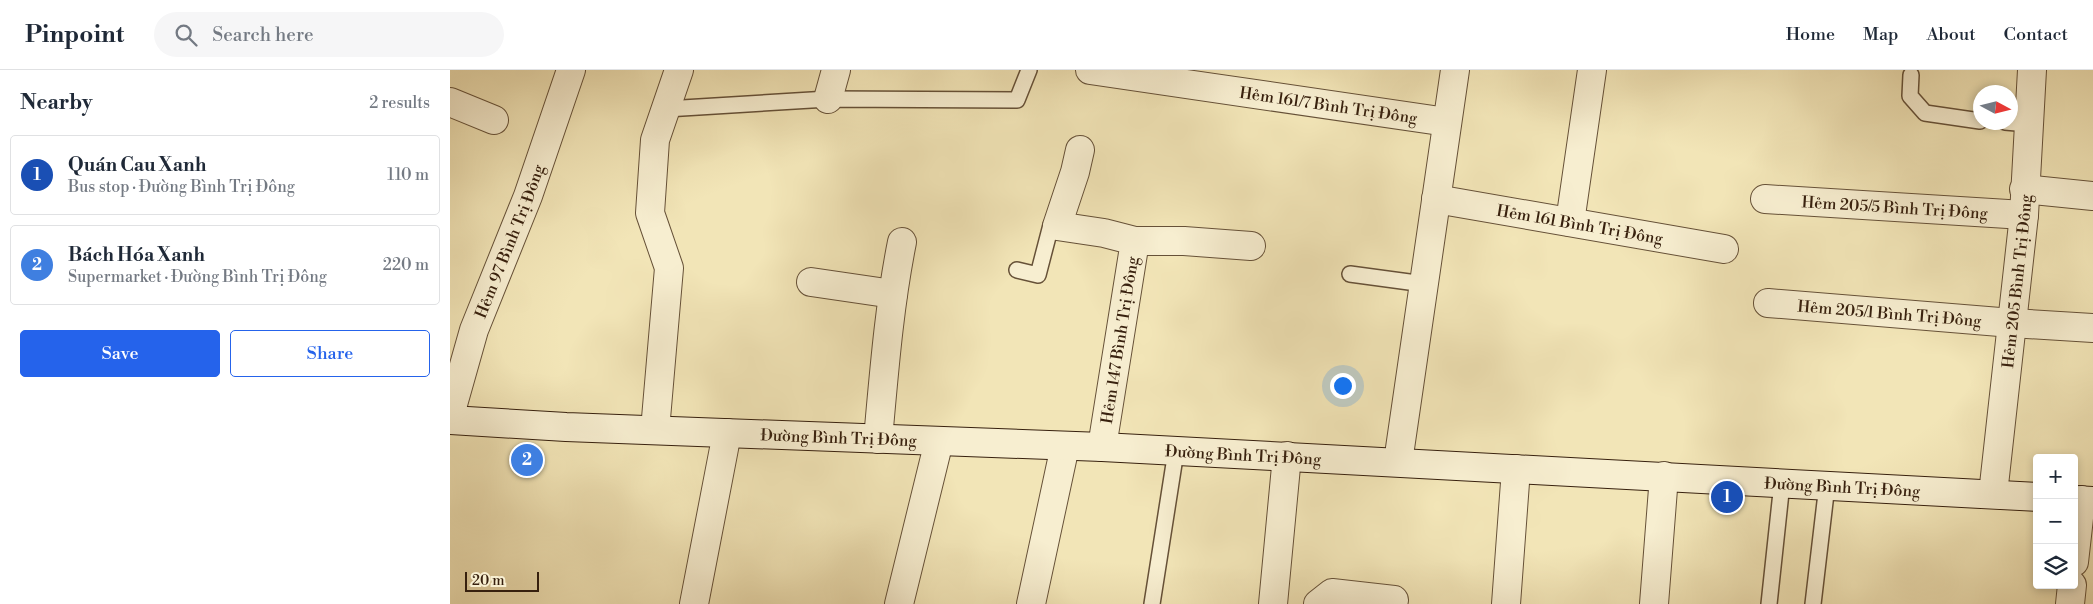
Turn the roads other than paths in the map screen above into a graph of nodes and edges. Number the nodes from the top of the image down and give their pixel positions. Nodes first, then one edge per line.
1 (571, 70) edge
2 (680, 70) edge
3 (836, 70) edge
4 (1028, 70) edge
5 (1089, 70) edge
6 (1455, 70) edge
7 (1592, 70) edge
8 (2032, 70) edge
9 (1911, 75) dead end
10 (828, 99) junction
11 (450, 102) edge
12 (666, 110) junction
13 (2018, 119) edge
14 (494, 120) dead end
15 (1973, 120) edge
16 (1447, 122) junction
17 (2018, 130) edge
18 (1080, 150) dead end
19 (2093, 196) edge
20 (1436, 199) junction
21 (1765, 199) dead end
22 (2024, 202) junction
23 (1570, 222) junction
24 (1058, 226) junction
25 (1135, 241) junction
26 (902, 242) dead end
27 (1251, 246) dead end
28 (1724, 249) dead end
29 (1017, 270) dead end
30 (1350, 274) dead end
31 (811, 282) dead end
32 (1424, 284) junction
33 (893, 294) junction
34 (1768, 303) dead end
35 (2012, 323) junction
36 (2093, 328) edge
37 (450, 415) edge
38 (450, 420) edge
39 (655, 430) junction
40 (727, 433) junction
41 (878, 439) junction
42 (939, 441) junction
43 (1065, 446) junction
44 (1102, 447) junction
45 (1176, 451) junction
46 (1287, 456) junction
47 (1398, 462) junction
48 (1516, 468) junction
49 (1664, 476) junction
50 (1782, 483) junction
51 (1827, 485) junction
52 (1993, 494) junction
53 (2033, 497) edge
54 (2083, 500) edge
55 (2077, 544) edge
56 (2072, 589) edge
57 (1278, 598) edge
58 (1394, 600) dead end
59 (694, 604) edge
60 (899, 604) edge
61 (1031, 604) edge
62 (1152, 604) edge
63 (1318, 604) edge
64 (1506, 604) edge
65 (1654, 604) edge
66 (1769, 604) edge
67 (1813, 604) edge
68 (2070, 604) edge

1 - 37 street, Hẻm 97 Bình Trị Đông
2 - 12 street
3 - 10 street
4 - 10 lane
5 - 16 street, Hẻm 161/7 Bình Trị Đông
6 - 16 street
7 - 23 street
8 - 13 street, Hẻm 205 Bình Trị Đông
9 - 15 lane
10 - 12 lane
11 - 14 street
12 - 39 street
16 - 20 street
17 - 22 street, Hẻm 205 Bình Trị Đông
18 - 24 street
19 - 22 street, Hẻm 205/5 Bình Trị Đông
20 - 23 street, Hẻm 161 Bình Trị Đông
20 - 32 street
21 - 22 street, Hẻm 205/5 Bình Trị Đông
22 - 35 street, Hẻm 205 Bình Trị Đông
23 - 28 street, Hẻm 161 Bình Trị Đông
24 - 25 street, Hẻm 147 Bình Trị Đông
24 - 29 lane
25 - 27 street
25 - 44 street, Hẻm 147 Bình Trị Đông
26 - 33 street
30 - 32 lane
31 - 33 street
32 - 47 street
33 - 41 street
34 - 35 street, Hẻm 205/1 Bình Trị Đông
35 - 36 street, Hẻm 205/1 Bình Trị Đông
35 - 52 street, Hẻm 205 Bình Trị Đông
38 - 39 street, Đường Bình Trị Đông
39 - 40 street, Đường Bình Trị Đông
40 - 41 street, Đường Bình Trị Đông
40 - 59 street
41 - 42 street, Đường Bình Trị Đông
42 - 43 street, Đường Bình Trị Đông
42 - 60 street
43 - 44 street, Đường Bình Trị Đông
43 - 61 street
44 - 45 street, Đường Bình Trị Đông
45 - 46 street, Đường Bình Trị Đông
45 - 62 lane
46 - 47 street, Đường Bình Trị Đông
46 - 57 street
47 - 48 street, Đường Bình Trị Đông
48 - 49 street, Đường Bình Trị Đông
48 - 64 street
49 - 50 street, Đường Bình Trị Đông
49 - 65 street
50 - 51 street, Đường Bình Trị Đông
50 - 66 lane
51 - 52 street, Đường Bình Trị Đông
51 - 67 lane
52 - 53 street, Đường Bình Trị Đông
54 - 55 street
56 - 68 street
58 - 63 street

